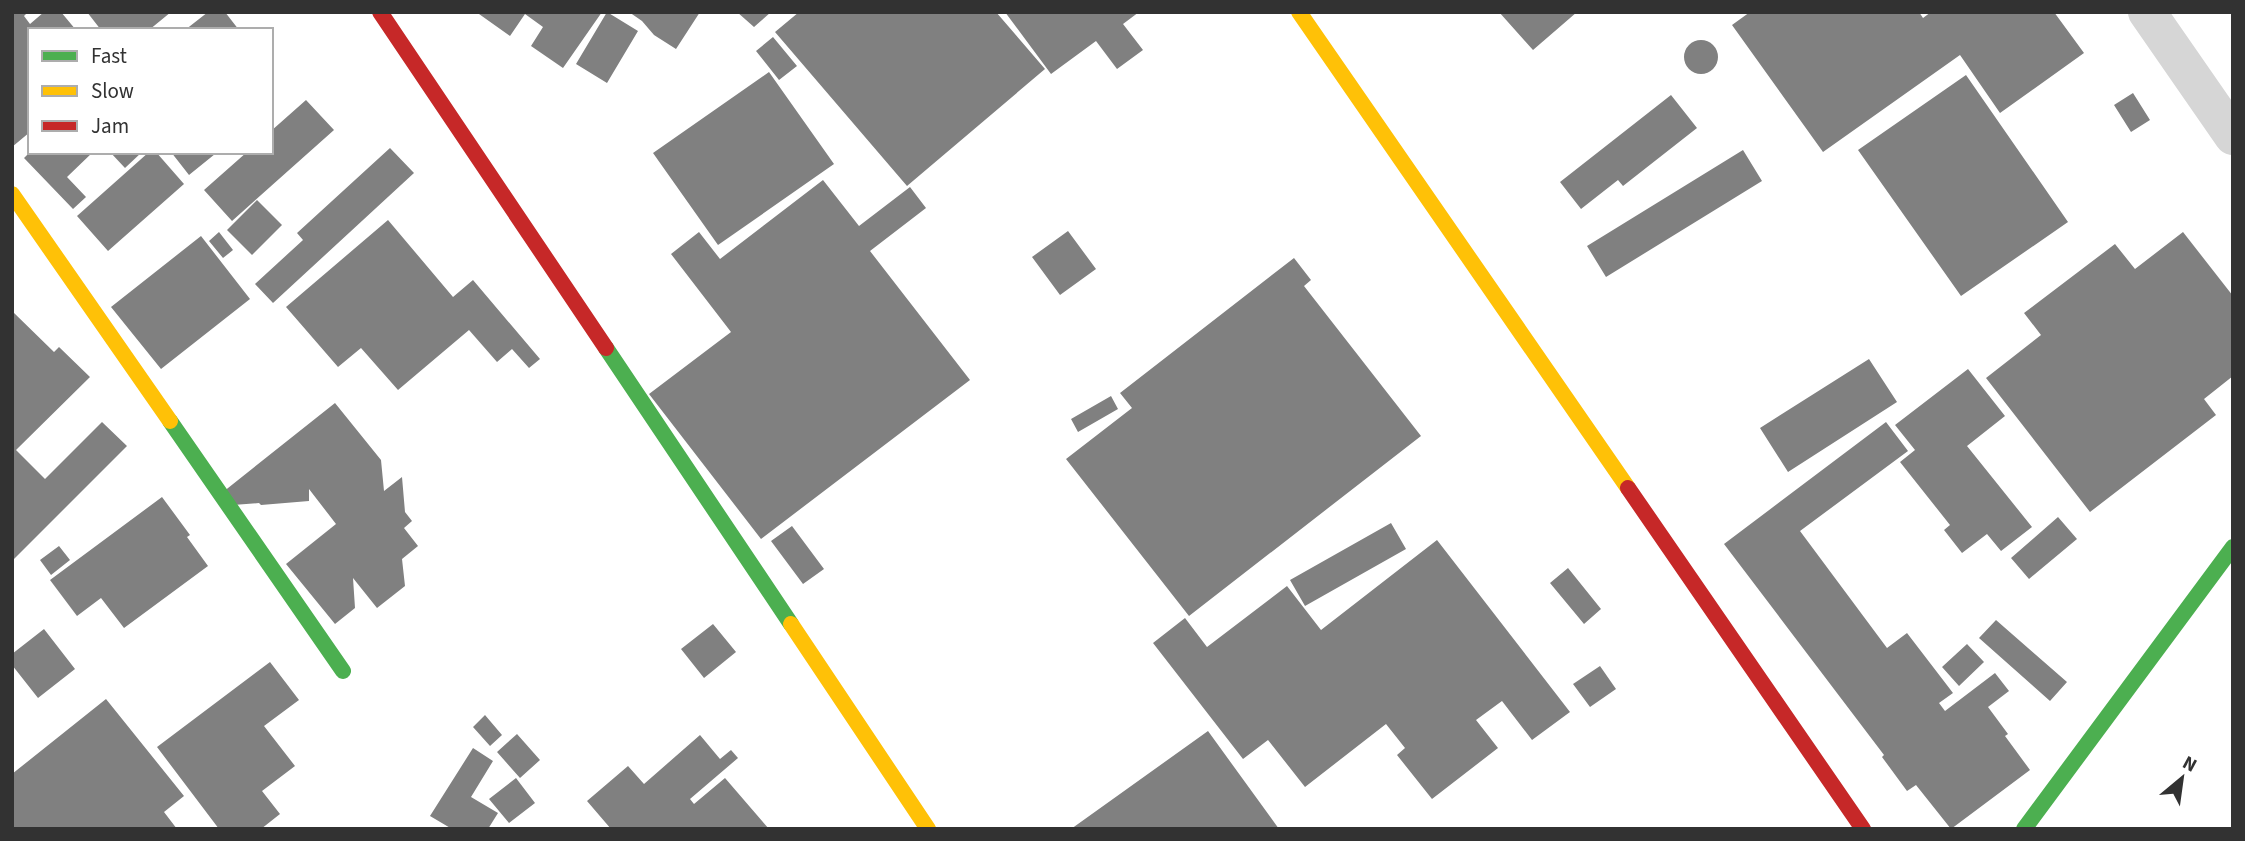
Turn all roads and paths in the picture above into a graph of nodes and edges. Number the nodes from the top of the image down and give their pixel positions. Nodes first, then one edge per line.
1 (380, 12) edge
2 (1299, 12) edge
3 (2147, 12) edge
4 (2233, 136) edge
5 (12, 194) edge
6 (2233, 547) edge
7 (343, 671) dead end
8 (928, 829) edge
9 (1863, 829) edge
10 (2024, 829) edge

1 - 8 street
2 - 9 street
3 - 4 street
5 - 7 street
6 - 10 street

